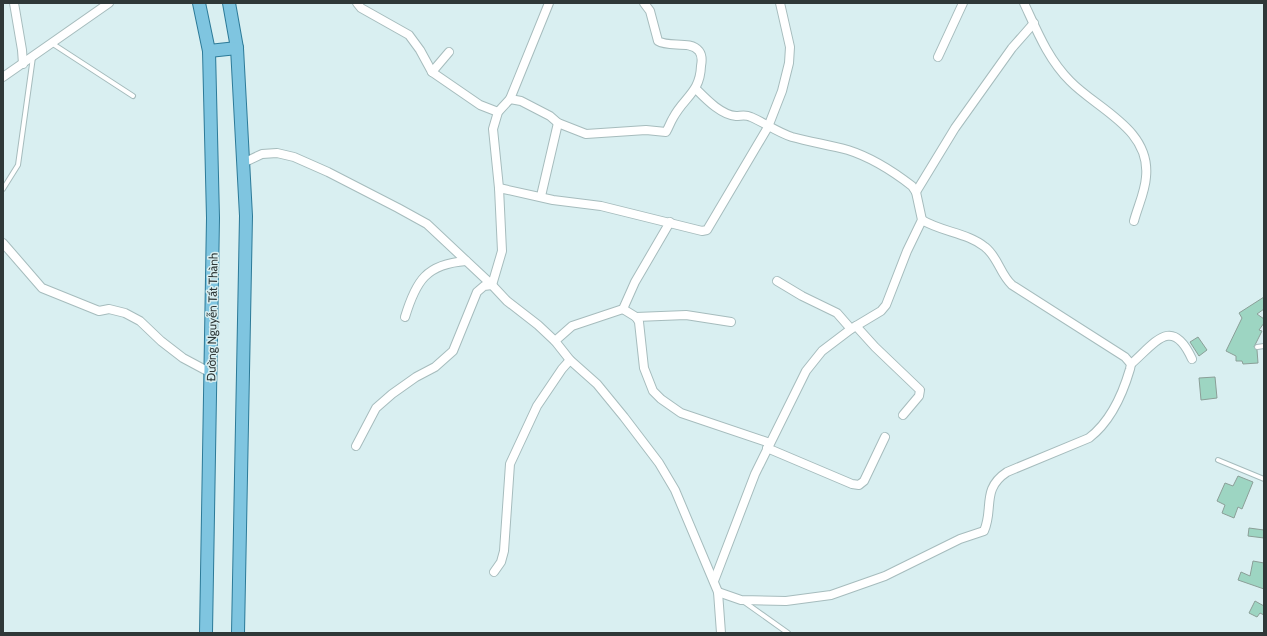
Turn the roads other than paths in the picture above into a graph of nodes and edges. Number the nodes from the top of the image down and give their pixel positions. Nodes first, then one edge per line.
1 (14, 3) edge
2 (109, 3) edge
3 (199, 3) edge
4 (229, 3) edge
5 (357, 3) edge
6 (549, 3) edge
7 (644, 3) edge
8 (780, 3) edge
9 (963, 3) edge
10 (1024, 3) edge
11 (1034, 23) junction
12 (53, 44) junction
13 (237, 48) junction
14 (210, 51) junction
15 (449, 52) dead end
16 (33, 57) junction
17 (938, 57) dead end
18 (23, 64) junction
19 (432, 72) junction
20 (3, 78) edge
21 (696, 89) junction
22 (134, 96) dead end
23 (510, 99) junction
24 (498, 112) junction
25 (558, 123) junction
26 (768, 127) junction
27 (243, 163) junction
28 (499, 188) junction
29 (3, 189) edge
30 (916, 192) junction
31 (541, 196) junction
32 (922, 220) junction
33 (1134, 221) dead end
34 (670, 222) junction
35 (3, 243) edge
36 (466, 261) junction
37 (777, 281) dead end
38 (492, 285) junction
39 (623, 308) junction
40 (406, 317) dead end
41 (636, 317) junction
42 (731, 322) dead end
43 (854, 327) junction
44 (554, 341) junction
45 (1264, 346) edge
46 (1257, 347) dead end
47 (1192, 359) dead end
48 (570, 360) junction
49 (1131, 364) junction
50 (211, 373) junction
51 (903, 415) dead end
52 (885, 437) dead end
53 (356, 446) dead end
54 (769, 446) junction
55 (1218, 460) dead end
56 (1264, 479) edge
57 (494, 572) dead end
58 (714, 581) junction
59 (718, 592) junction
60 (741, 600) junction
61 (206, 633) edge
62 (238, 633) edge
63 (721, 633) edge
64 (788, 633) edge

1 - 18 street
2 - 12 street
3 - 14 main road, Đường Nguyễn Tất Thành
4 - 13 main road
5 - 19 street
6 - 23 street
7 - 21 street
8 - 26 street
9 - 17 street
10 - 11 street
11 - 30 street
11 - 33 street
12 - 16 street
12 - 22 lane
13 - 14 main road
13 - 27 main road
14 - 50 main road, Đường Nguyễn Tất Thành
15 - 19 street
16 - 18 street
16 - 29 lane
18 - 20 street
19 - 24 street
21 - 25 street
21 - 26 street
23 - 24 street
23 - 25 street
24 - 28 street
25 - 31 street
26 - 30 street
26 - 34 street
27 - 36 street
27 - 62 main road
28 - 31 street
28 - 38 street
30 - 32 street
31 - 34 street
32 - 43 street
32 - 49 street
34 - 39 street
35 - 50 street
36 - 38 street
36 - 40 street
37 - 43 street
38 - 44 street
38 - 53 street
39 - 41 street
39 - 44 street
41 - 42 street
41 - 54 street
43 - 51 street
43 - 54 street
44 - 48 street
45 - 46 lane
47 - 49 street
48 - 57 street
48 - 58 street
49 - 60 street
50 - 61 main road, Đường Nguyễn Tất Thành
52 - 54 street
54 - 58 street
55 - 56 lane
58 - 59 street
59 - 60 street
59 - 63 street
60 - 64 lane

